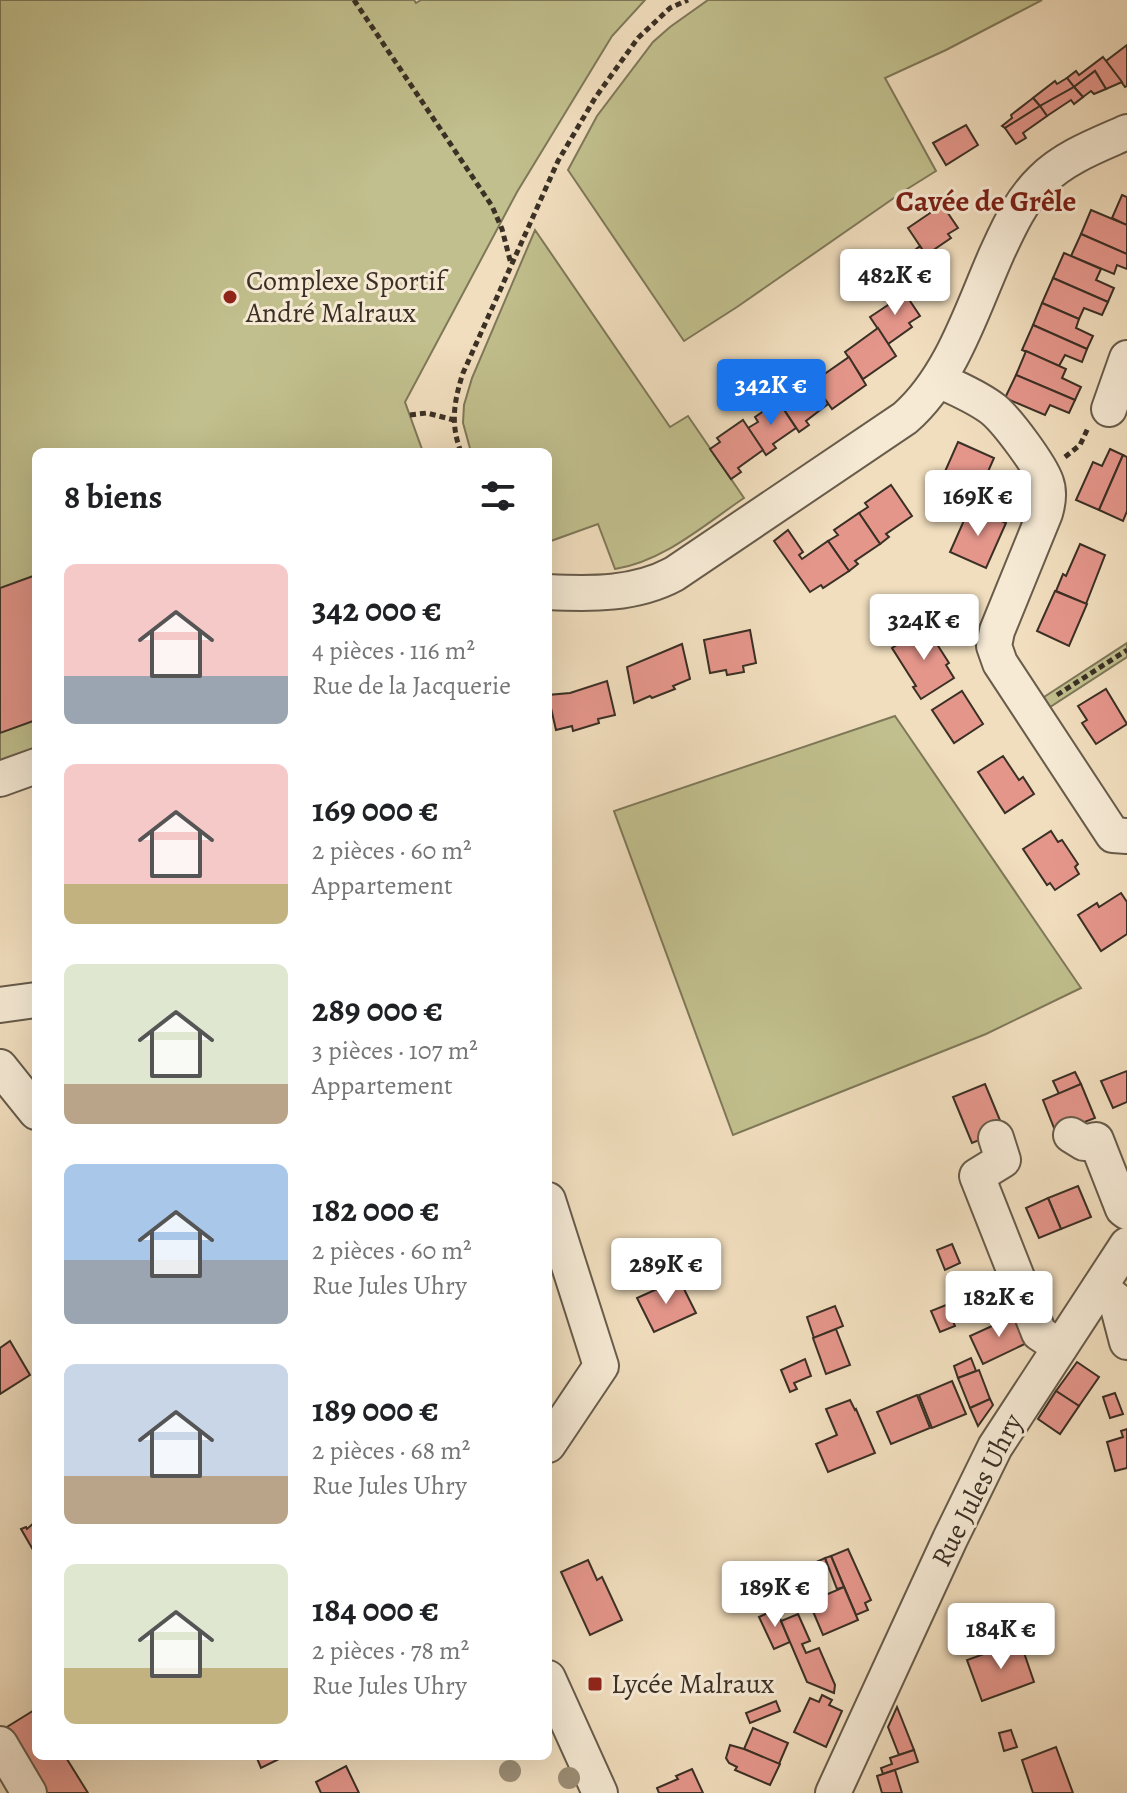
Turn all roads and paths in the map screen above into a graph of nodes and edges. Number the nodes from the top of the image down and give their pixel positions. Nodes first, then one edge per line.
1 (354, 0) edge
2 (688, 0) edge
3 (1127, 132) edge
4 (511, 265) junction
5 (1127, 358) edge
6 (939, 380) junction
7 (1109, 409) joint
8 (410, 415) dead end
9 (454, 420) junction
10 (460, 448) edge
11 (1043, 475) junction
12 (552, 592) edge
13 (1127, 650) edge
14 (1032, 711) junction
15 (32, 767) edge
16 (0, 779) edge
17 (1127, 836) edge
18 (32, 978) edge
19 (0, 982) edge
20 (32, 1001) edge
21 (0, 1005) edge
22 (0, 1067) edge
23 (32, 1107) edge
24 (1071, 1135) dead end
25 (996, 1138) dead end
26 (1127, 1212) edge
27 (552, 1213) edge
28 (1117, 1268) edge
29 (1127, 1342) edge
30 (1060, 1347) junction
31 (552, 1439) edge
32 (552, 1687) edge
33 (0, 1744) edge
34 (29, 1793) edge
35 (600, 1793) edge
36 (833, 1793) edge

1 - 4 path
2 - 4 path
3 - 6 street
4 - 9 path
5 - 7 street
6 - 11 street
6 - 12 street
7 - 11 path
8 - 9 path
9 - 10 path
11 - 14 street
13 - 14 path
14 - 17 street
15 - 16 street
18 - 19 street
20 - 21 street
22 - 23 street
24 - 26 street
25 - 30 street
27 - 31 street
28 - 29 street
28 - 30 street, Rue Jules Uhry
30 - 36 street, Rue Jules Uhry
32 - 35 street
33 - 34 street

